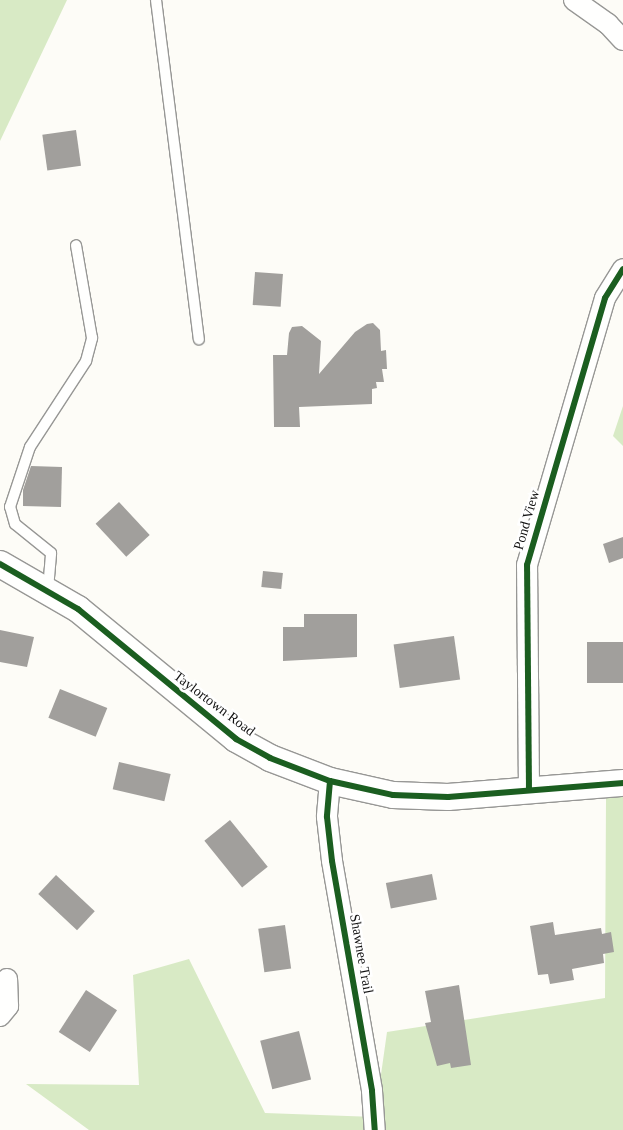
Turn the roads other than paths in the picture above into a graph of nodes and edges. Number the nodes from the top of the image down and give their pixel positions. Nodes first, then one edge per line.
1 (156, 0) edge
2 (574, 0) edge
3 (623, 40) edge
4 (76, 245) dead end
5 (623, 269) edge
6 (199, 339) dead end
7 (0, 564) edge
8 (48, 589) junction
9 (330, 781) junction
10 (623, 783) edge
11 (529, 790) junction
12 (7, 979) dead end
13 (0, 1016) edge
14 (375, 1130) edge

1 - 6 lane
2 - 3 street
4 - 8 lane
5 - 11 street, Pond View
7 - 8 street, Taylortown Road
8 - 9 street, Taylortown Road
9 - 11 street, Taylortown Road
9 - 14 street, Shawnee Trail
10 - 11 street, Taylortown Road
12 - 13 street

